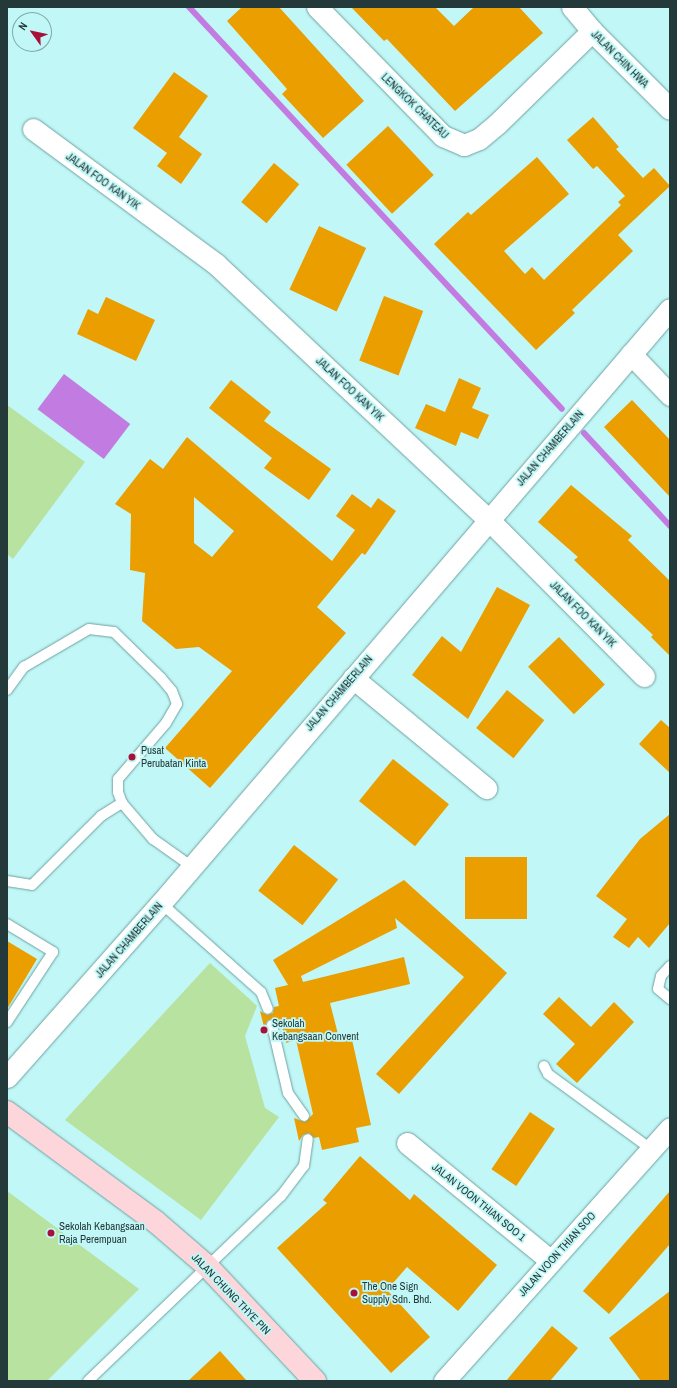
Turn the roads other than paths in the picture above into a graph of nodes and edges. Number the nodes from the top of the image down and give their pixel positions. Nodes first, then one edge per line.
1 (317, 7) edge
2 (572, 7) edge
3 (592, 31) junction
4 (670, 110) edge
5 (33, 129) dead end
6 (670, 309) edge
7 (631, 354) junction
8 (670, 395) edge
9 (489, 520) junction
10 (644, 676) dead end
11 (352, 678) junction
12 (7, 690) edge
13 (486, 788) dead end
14 (122, 804) junction
15 (191, 866) junction
16 (7, 881) edge
17 (161, 903) junction
18 (7, 924) edge
19 (670, 966) edge
20 (670, 999) edge
21 (268, 1009) dead end
22 (7, 1022) edge
23 (272, 1025) dead end
24 (544, 1066) dead end
25 (7, 1077) edge
26 (7, 1112) edge
27 (304, 1116) dead end
28 (670, 1128) edge
29 (308, 1139) dead end
30 (407, 1143) dead end
31 (651, 1149) junction
32 (551, 1260) junction
33 (207, 1266) junction
34 (450, 1379) edge
35 (88, 1381) edge
36 (315, 1381) edge

1 - 3 street, LENGKOK CHATEAU
2 - 3 street, JALAN CHIN HWA
3 - 4 street, JALAN CHIN HWA
5 - 9 street, JALAN FOO KAN YIK
6 - 7 street, JALAN CHAMBERLAIN
7 - 8 street
7 - 9 street, JALAN CHAMBERLAIN
9 - 10 street, JALAN FOO KAN YIK
9 - 11 street, JALAN CHAMBERLAIN
11 - 13 street
11 - 15 street, JALAN CHAMBERLAIN
12 - 14 lane
14 - 15 lane
14 - 16 lane
15 - 17 street, JALAN CHAMBERLAIN
17 - 21 lane
17 - 25 street, JALAN CHAMBERLAIN
18 - 22 lane
19 - 20 lane
23 - 27 lane
24 - 31 lane
26 - 33 street, JALAN CHUNG THYE PIN
28 - 31 street, JALAN VOON THIAN SOO
29 - 33 lane
30 - 32 street, JALAN VOON THIAN SOO 1
31 - 32 street, JALAN VOON THIAN SOO
32 - 34 street, JALAN VOON THIAN SOO
33 - 35 lane
33 - 36 street, JALAN CHUNG THYE PIN

